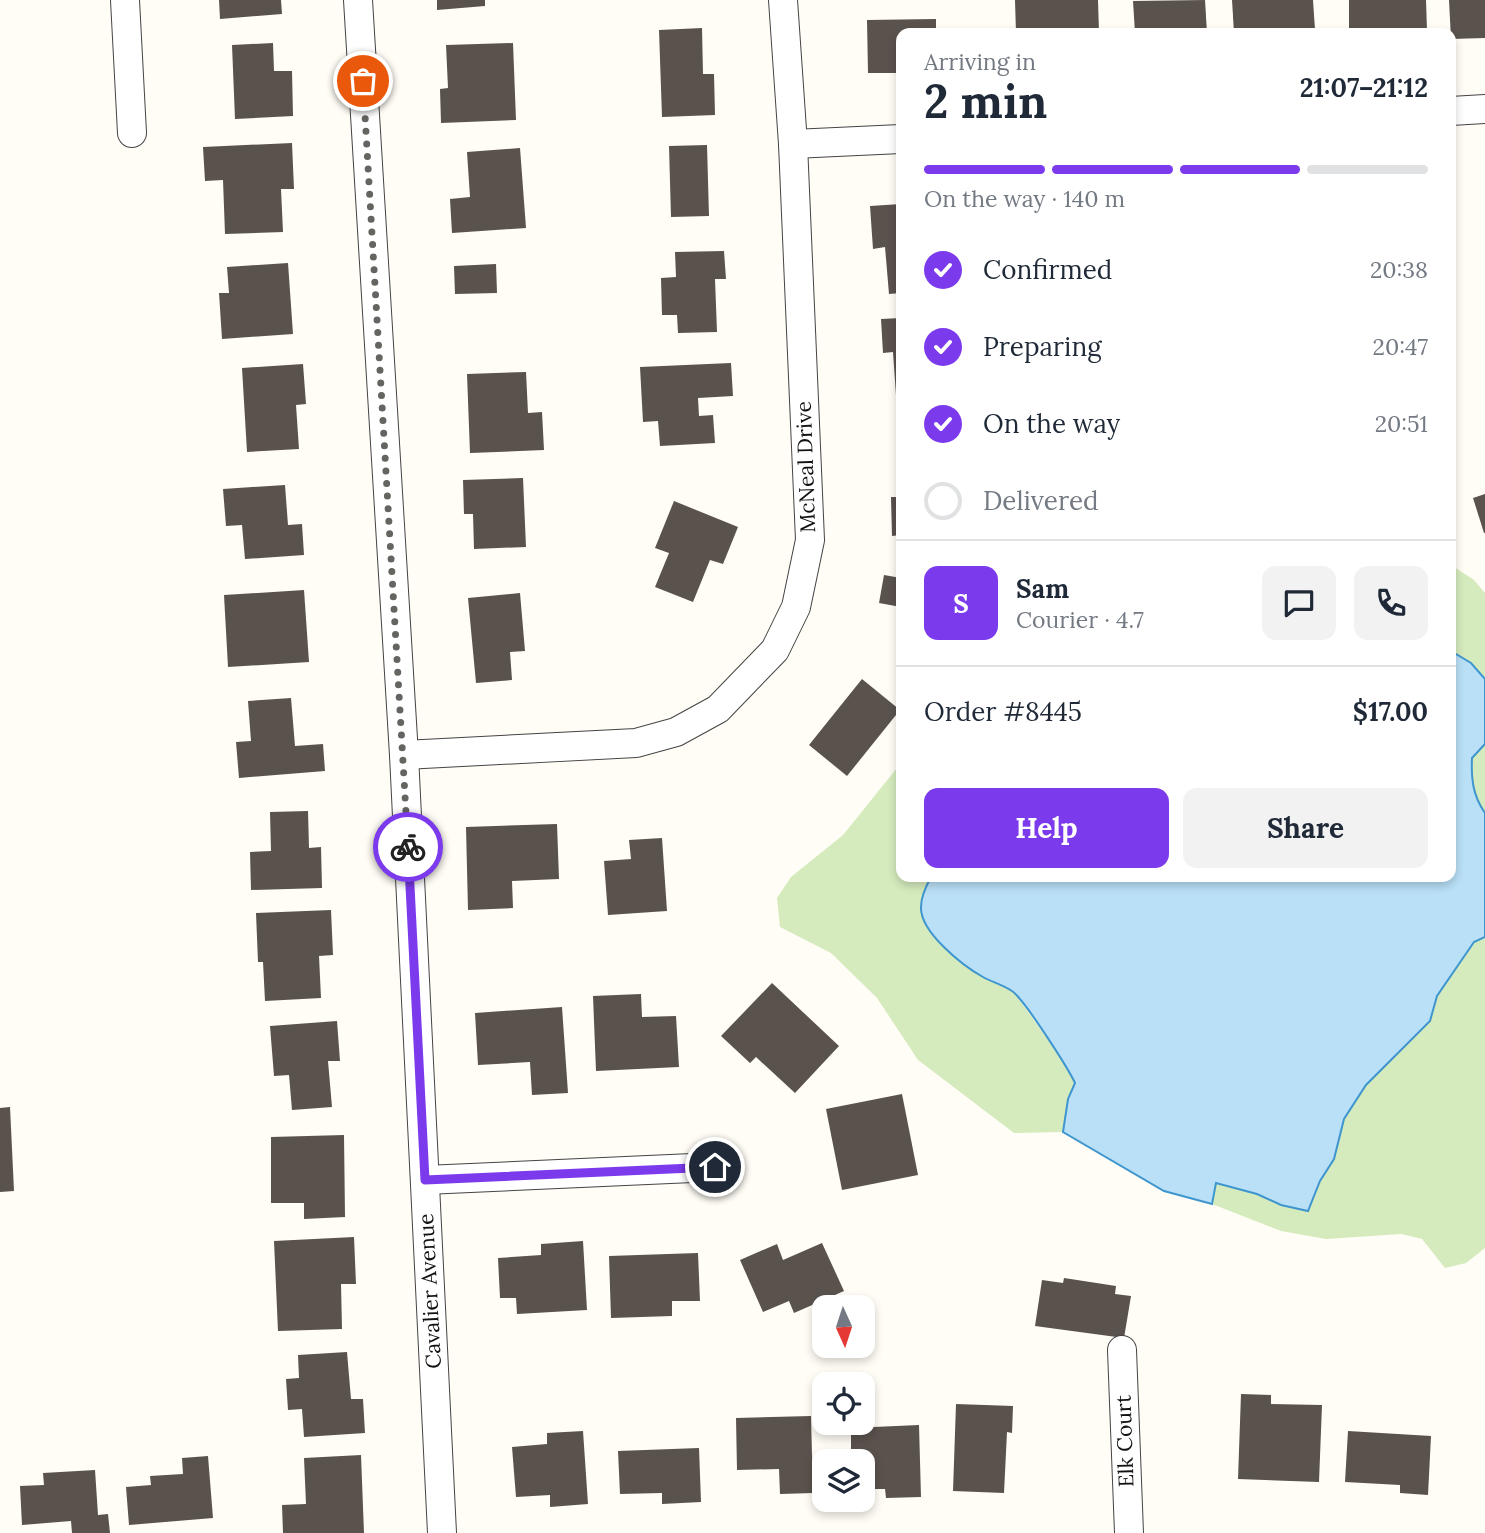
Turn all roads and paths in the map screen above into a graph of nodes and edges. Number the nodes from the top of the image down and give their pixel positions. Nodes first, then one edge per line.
1 (125, 0) edge
2 (358, 0) edge
3 (783, 0) edge
4 (1485, 109) edge
5 (1456, 111) edge
6 (132, 134) dead end
7 (896, 139) edge
8 (793, 144) junction
9 (404, 755) junction
10 (715, 1167) dead end
11 (425, 1180) junction
12 (1122, 1350) dead end
13 (442, 1533) edge
14 (1129, 1533) edge

1 - 6 street
2 - 9 street, Cavalier Avenue
3 - 8 street, McNeal Drive
4 - 5 street
7 - 8 street
8 - 9 street, McNeal Drive
9 - 11 street, Cavalier Avenue
10 - 11 street
11 - 13 street, Cavalier Avenue
12 - 14 street, Elk Court

